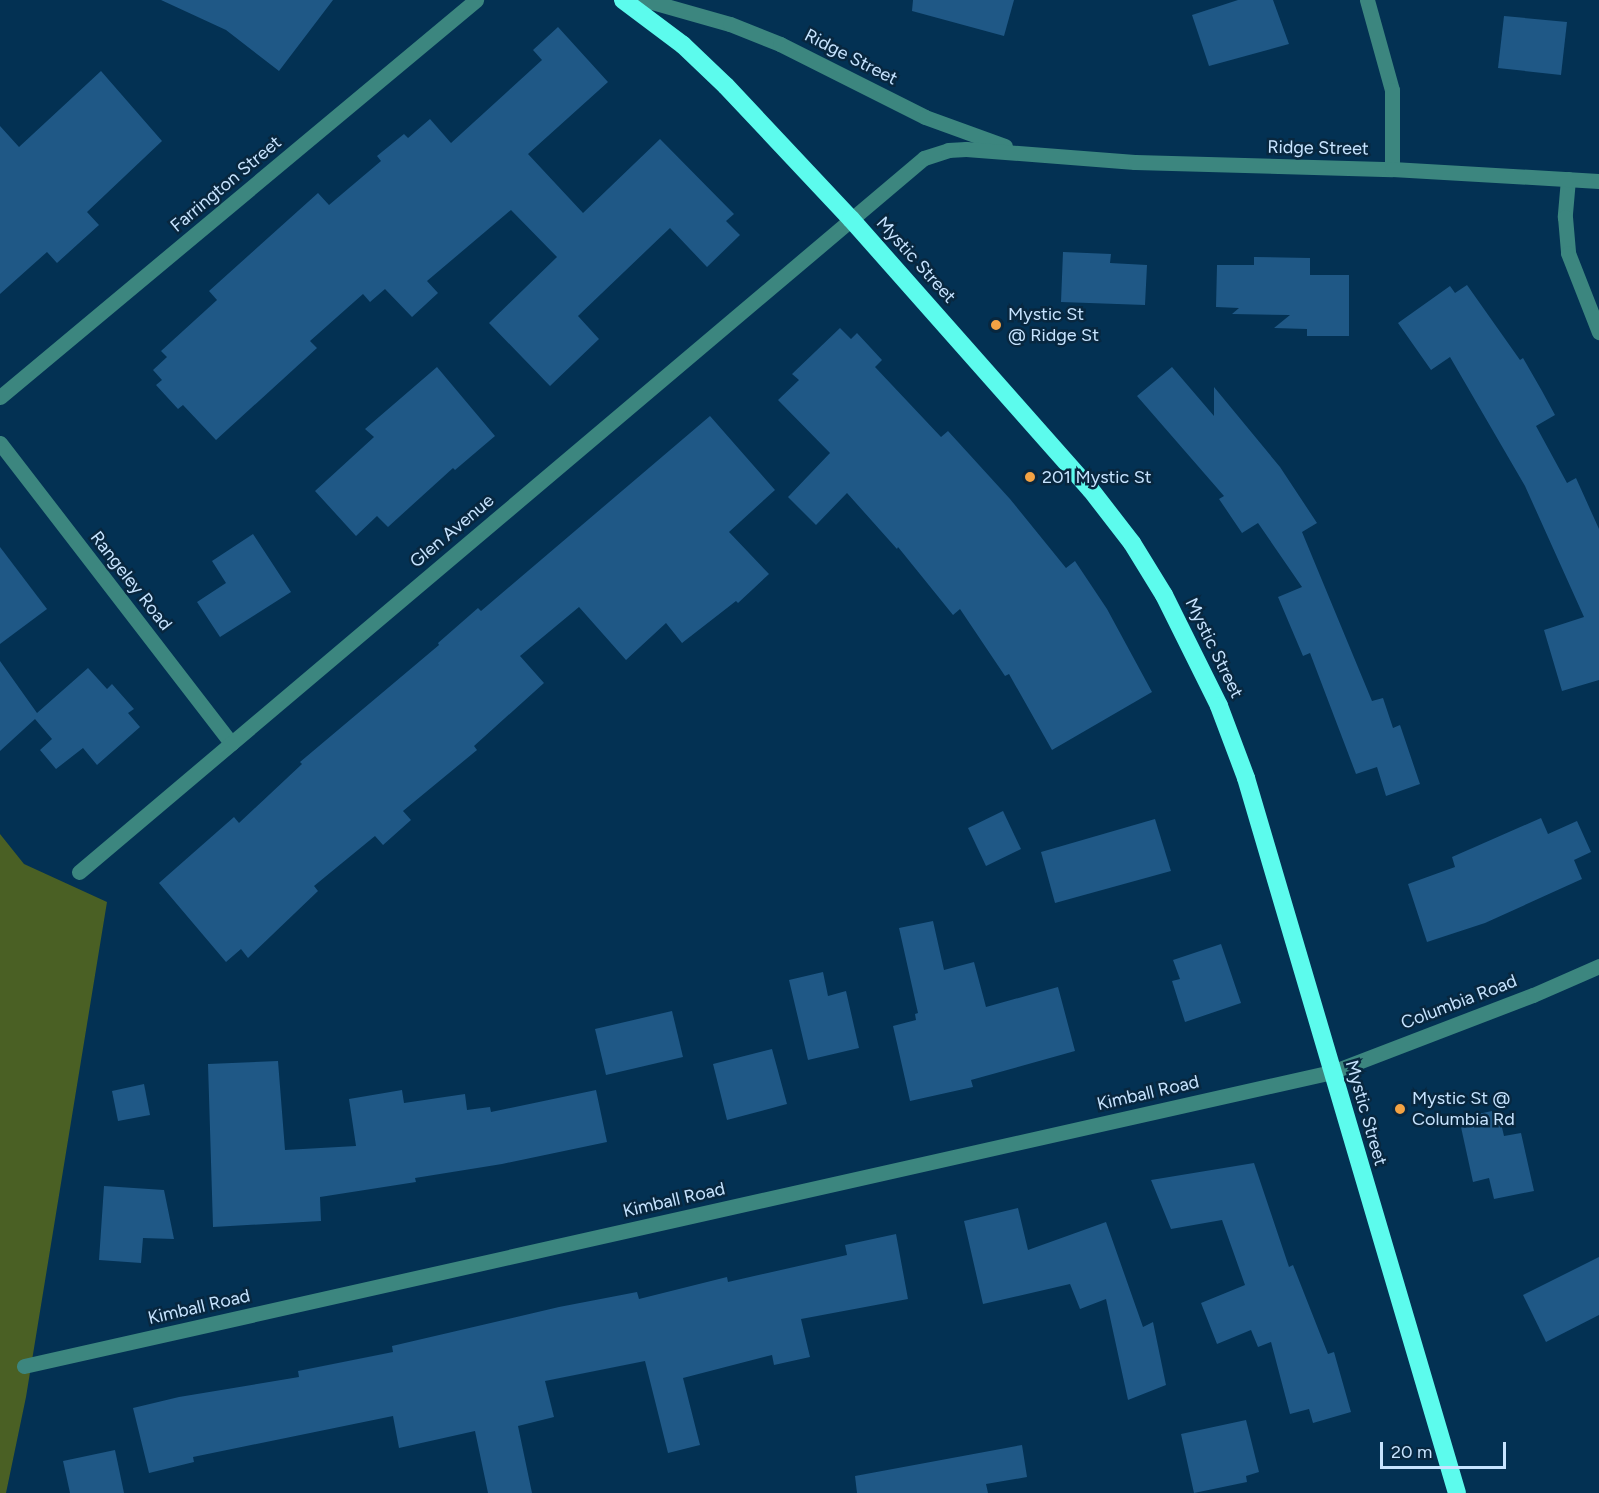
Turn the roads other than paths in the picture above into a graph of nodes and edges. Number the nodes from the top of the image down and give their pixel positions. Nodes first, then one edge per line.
1 (476, 0) edge
2 (623, 0) edge
3 (645, 0) edge
4 (1367, 0) edge
5 (1036, 156) junction
6 (1392, 169) junction
7 (1568, 179) junction
8 (1599, 181) edge
9 (851, 219) junction
10 (1599, 332) edge
11 (0, 397) edge
12 (0, 443) edge
13 (231, 743) junction
14 (79, 872) dead end
15 (1599, 966) edge
16 (1332, 1072) junction
17 (24, 1366) dead end
18 (1457, 1493) edge

1 - 11 street, Farrington Street
2 - 9 highway, Mystic Street
3 - 5 street, Ridge Street
4 - 6 street
5 - 6 street, Ridge Street
5 - 9 street, Ridge Street
6 - 7 street, Ridge Street
7 - 8 street, Ridge Street
7 - 10 street
9 - 13 street, Glen Avenue
9 - 16 highway, Mystic Street
12 - 13 street, Rangeley Road
13 - 14 street, Glen Avenue
15 - 16 street, Columbia Road
16 - 17 street, Kimball Road
16 - 18 highway, Mystic Street

